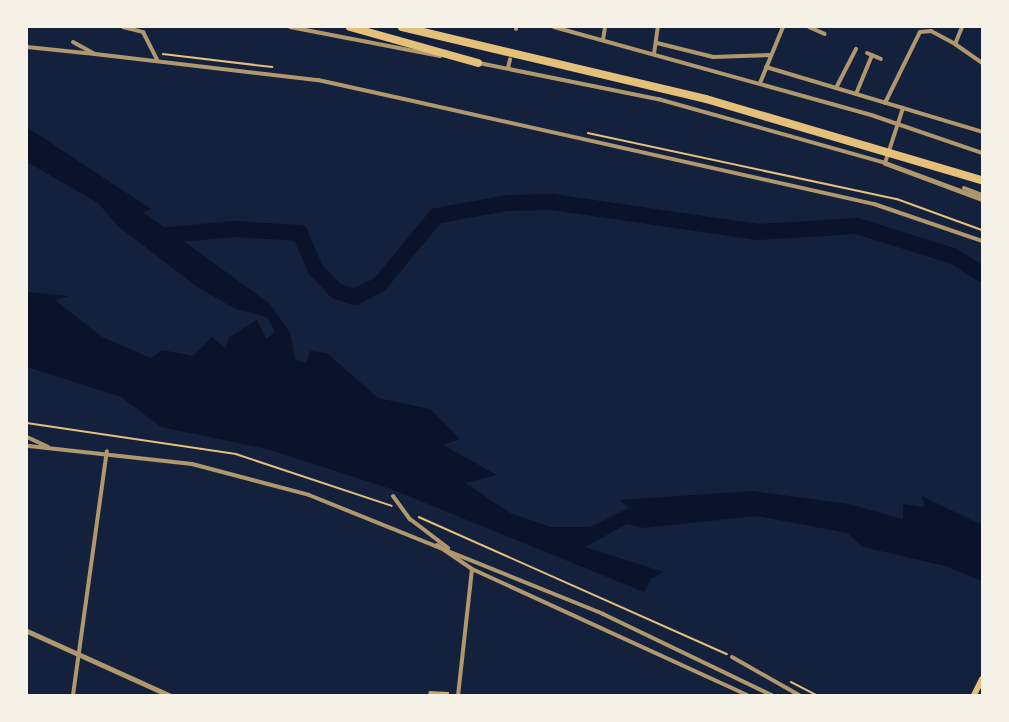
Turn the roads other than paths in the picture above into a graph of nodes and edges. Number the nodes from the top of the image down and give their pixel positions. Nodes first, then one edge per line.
1 (123, 27) edge
2 (290, 27) edge
3 (350, 27) edge
4 (402, 27) edge
5 (554, 27) edge
6 (604, 27) edge
7 (658, 27) edge
8 (783, 27) edge
9 (809, 27) edge
10 (914, 27) edge
11 (962, 27) edge
12 (920, 32) junction
13 (825, 34) dead end
14 (603, 40) junction
15 (73, 42) dead end
16 (657, 43) junction
17 (955, 44) junction
18 (27, 47) edge
19 (856, 49) dead end
20 (867, 53) dead end
21 (95, 54) junction
22 (654, 54) junction
23 (771, 55) junction
24 (872, 55) junction
25 (510, 59) dead end
26 (881, 59) dead end
27 (157, 60) junction
28 (478, 63) junction
29 (982, 63) edge
30 (766, 67) junction
31 (508, 68) junction
32 (760, 83) junction
33 (836, 88) junction
34 (856, 94) junction
35 (885, 103) junction
36 (903, 108) junction
37 (897, 124) junction
38 (982, 132) edge
39 (982, 153) edge
40 (885, 163) junction
41 (982, 180) edge
42 (982, 197) edge
43 (982, 241) edge
44 (27, 437) edge
45 (29, 446) dead end
46 (48, 448) junction
47 (107, 451) junction
48 (393, 496) dead end
49 (434, 542) junction
50 (449, 548) junction
51 (472, 569) junction
52 (27, 631) edge
53 (79, 656) junction
54 (732, 657) dead end
55 (982, 679) edge
56 (74, 695) edge
57 (169, 695) edge
58 (458, 695) edge
59 (747, 695) edge
60 (771, 695) edge
61 (799, 695) edge
62 (974, 695) edge

1 - 27 street
2 - 28 street
3 - 28 highway
4 - 41 highway
5 - 14 street
6 - 14 street
7 - 16 street
8 - 23 street
9 - 13 street
10 - 12 street
11 - 17 street
12 - 17 street
12 - 35 street
14 - 22 street
15 - 21 street
16 - 22 street
16 - 23 street
17 - 29 street
18 - 21 street
19 - 33 street
20 - 24 street
21 - 27 street
22 - 32 street
23 - 30 street
24 - 26 street
24 - 34 street
25 - 31 street
27 - 43 street
28 - 31 street
30 - 32 street
30 - 33 street
31 - 40 street
32 - 37 street
33 - 34 street
34 - 35 street
35 - 36 street
36 - 37 street
36 - 38 street
37 - 39 street
37 - 40 street
40 - 42 street
44 - 46 street
45 - 46 street
46 - 47 street
47 - 49 street
47 - 53 street
48 - 50 street
49 - 50 street
49 - 51 street
50 - 60 street
51 - 58 street
51 - 59 street
52 - 53 street
53 - 56 street
53 - 57 street
54 - 61 street
55 - 62 main road

